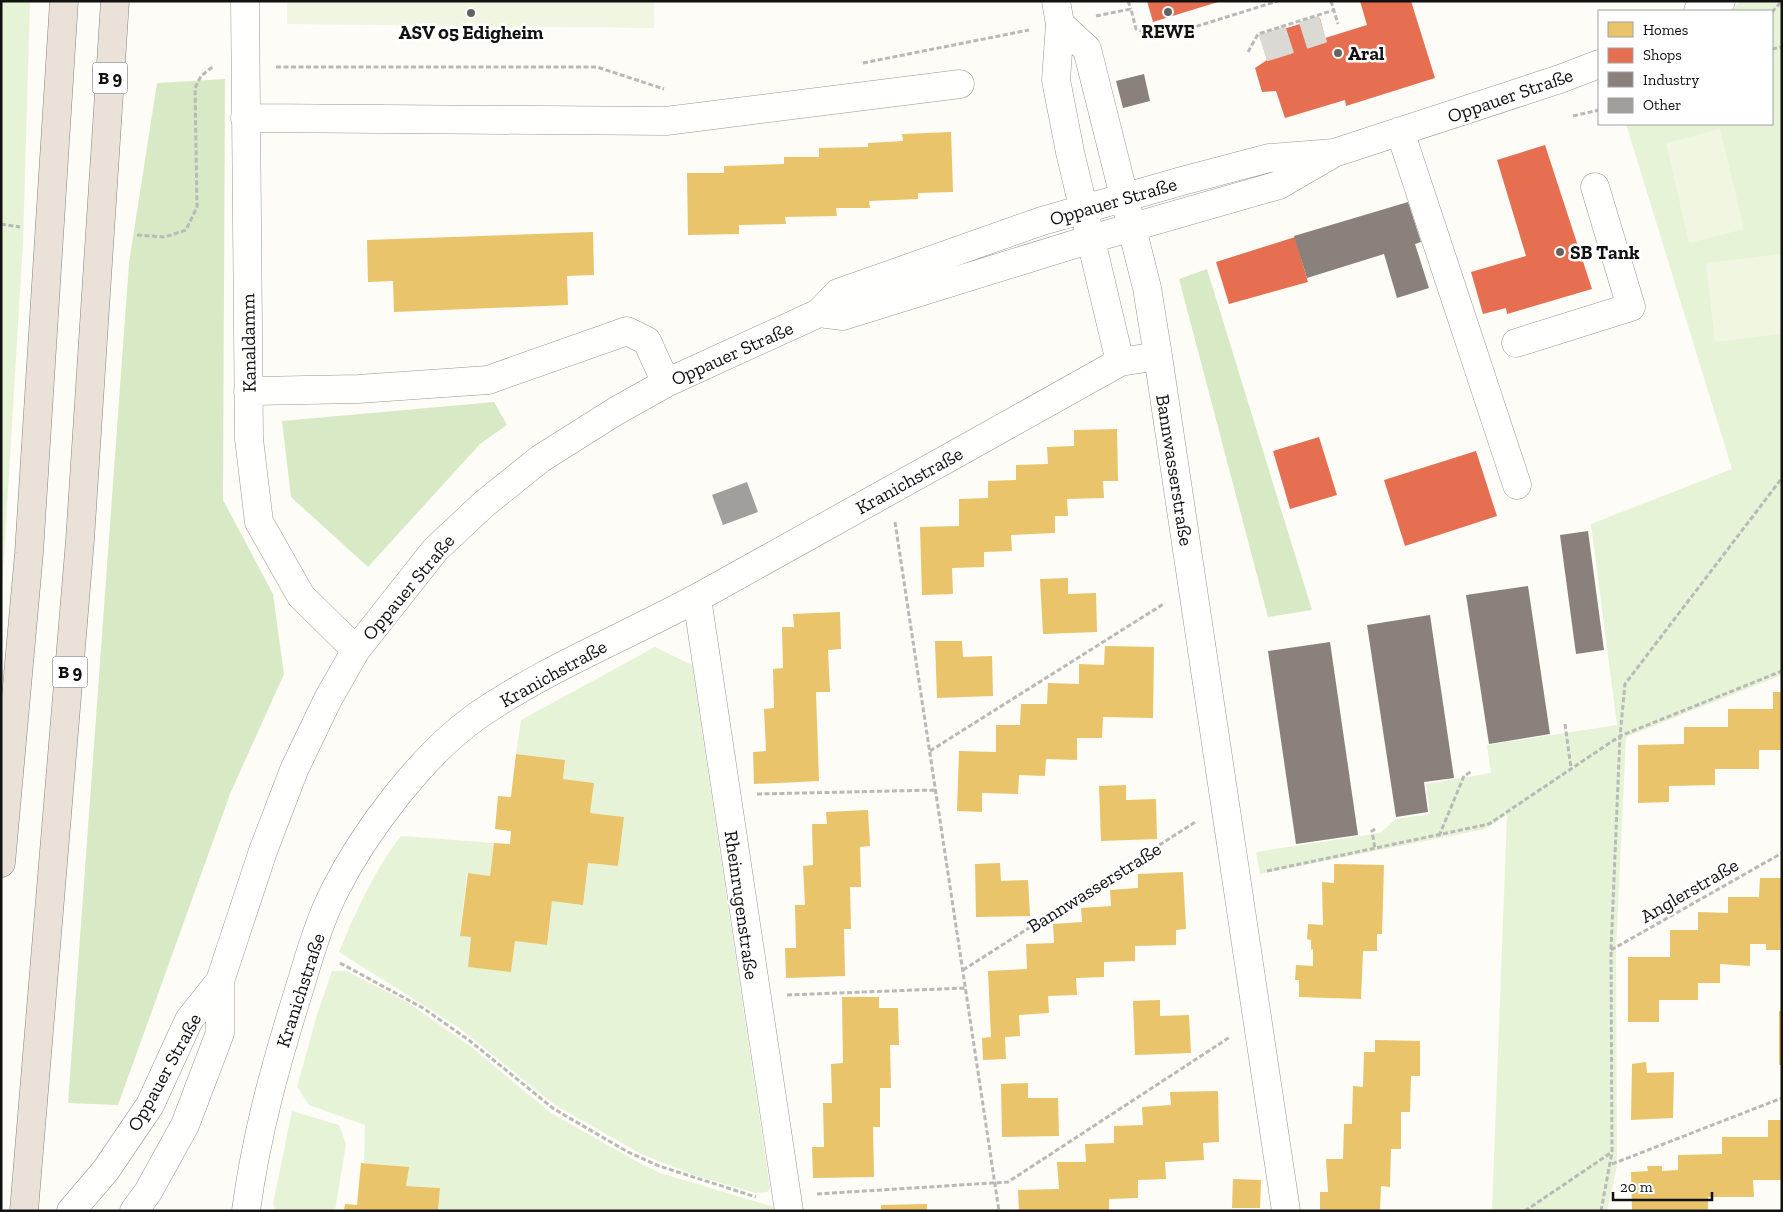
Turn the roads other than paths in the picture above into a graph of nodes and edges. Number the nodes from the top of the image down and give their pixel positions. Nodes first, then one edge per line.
1 (64, 1) edge
2 (114, 1) edge
3 (245, 1) edge
4 (1721, 1) edge
5 (1700, 10) edge
6 (1058, 12) edge
7 (1598, 64) edge
8 (960, 84) dead end
9 (245, 118) junction
10 (1400, 131) junction
11 (1334, 153) junction
12 (1595, 187) dead end
13 (1123, 198) junction
14 (1083, 209) junction
15 (1132, 228) junction
16 (1091, 239) junction
17 (819, 313) junction
18 (1516, 343) dead end
19 (1158, 356) junction
20 (1120, 362) junction
21 (666, 382) junction
22 (248, 391) junction
23 (1517, 485) dead end
24 (697, 598) junction
25 (356, 650) junction
26 (1, 864) edge
27 (220, 981) junction
28 (26, 1200) edge
29 (787, 1203) edge
30 (71, 1211) edge
31 (134, 1211) edge
32 (246, 1211) edge
33 (1286, 1211) edge

1 - 26 highway
2 - 28 highway, B 9
3 - 9 street, Kanaldamm
4 - 5 street
6 - 13 street, Bannwasserstraße
6 - 14 street
7 - 10 street, Oppauer Straße
8 - 9 street
9 - 22 street, Kanaldamm
10 - 11 street, Oppauer Straße
10 - 23 street
11 - 13 street, Oppauer Straße
11 - 15 street, Oppauer Straße
12 - 18 street
13 - 14 street, Oppauer Straße
13 - 15 street, Bannwasserstraße
14 - 16 street
14 - 17 street, Oppauer Straße
15 - 16 street, Oppauer Straße
15 - 19 street, Bannwasserstraße
16 - 17 street, Oppauer Straße
16 - 20 street
17 - 21 street, Oppauer Straße
19 - 20 street
19 - 33 street, Bannwasserstraße
20 - 24 street, Kranichstraße
21 - 22 street
21 - 25 street, Oppauer Straße
22 - 25 street, Kanaldamm
24 - 29 street, Rheinrugenstraße
24 - 32 street, Kranichstraße
25 - 27 street, Oppauer Straße
27 - 30 street, Oppauer Straße
27 - 31 street, Oppauer Straße

